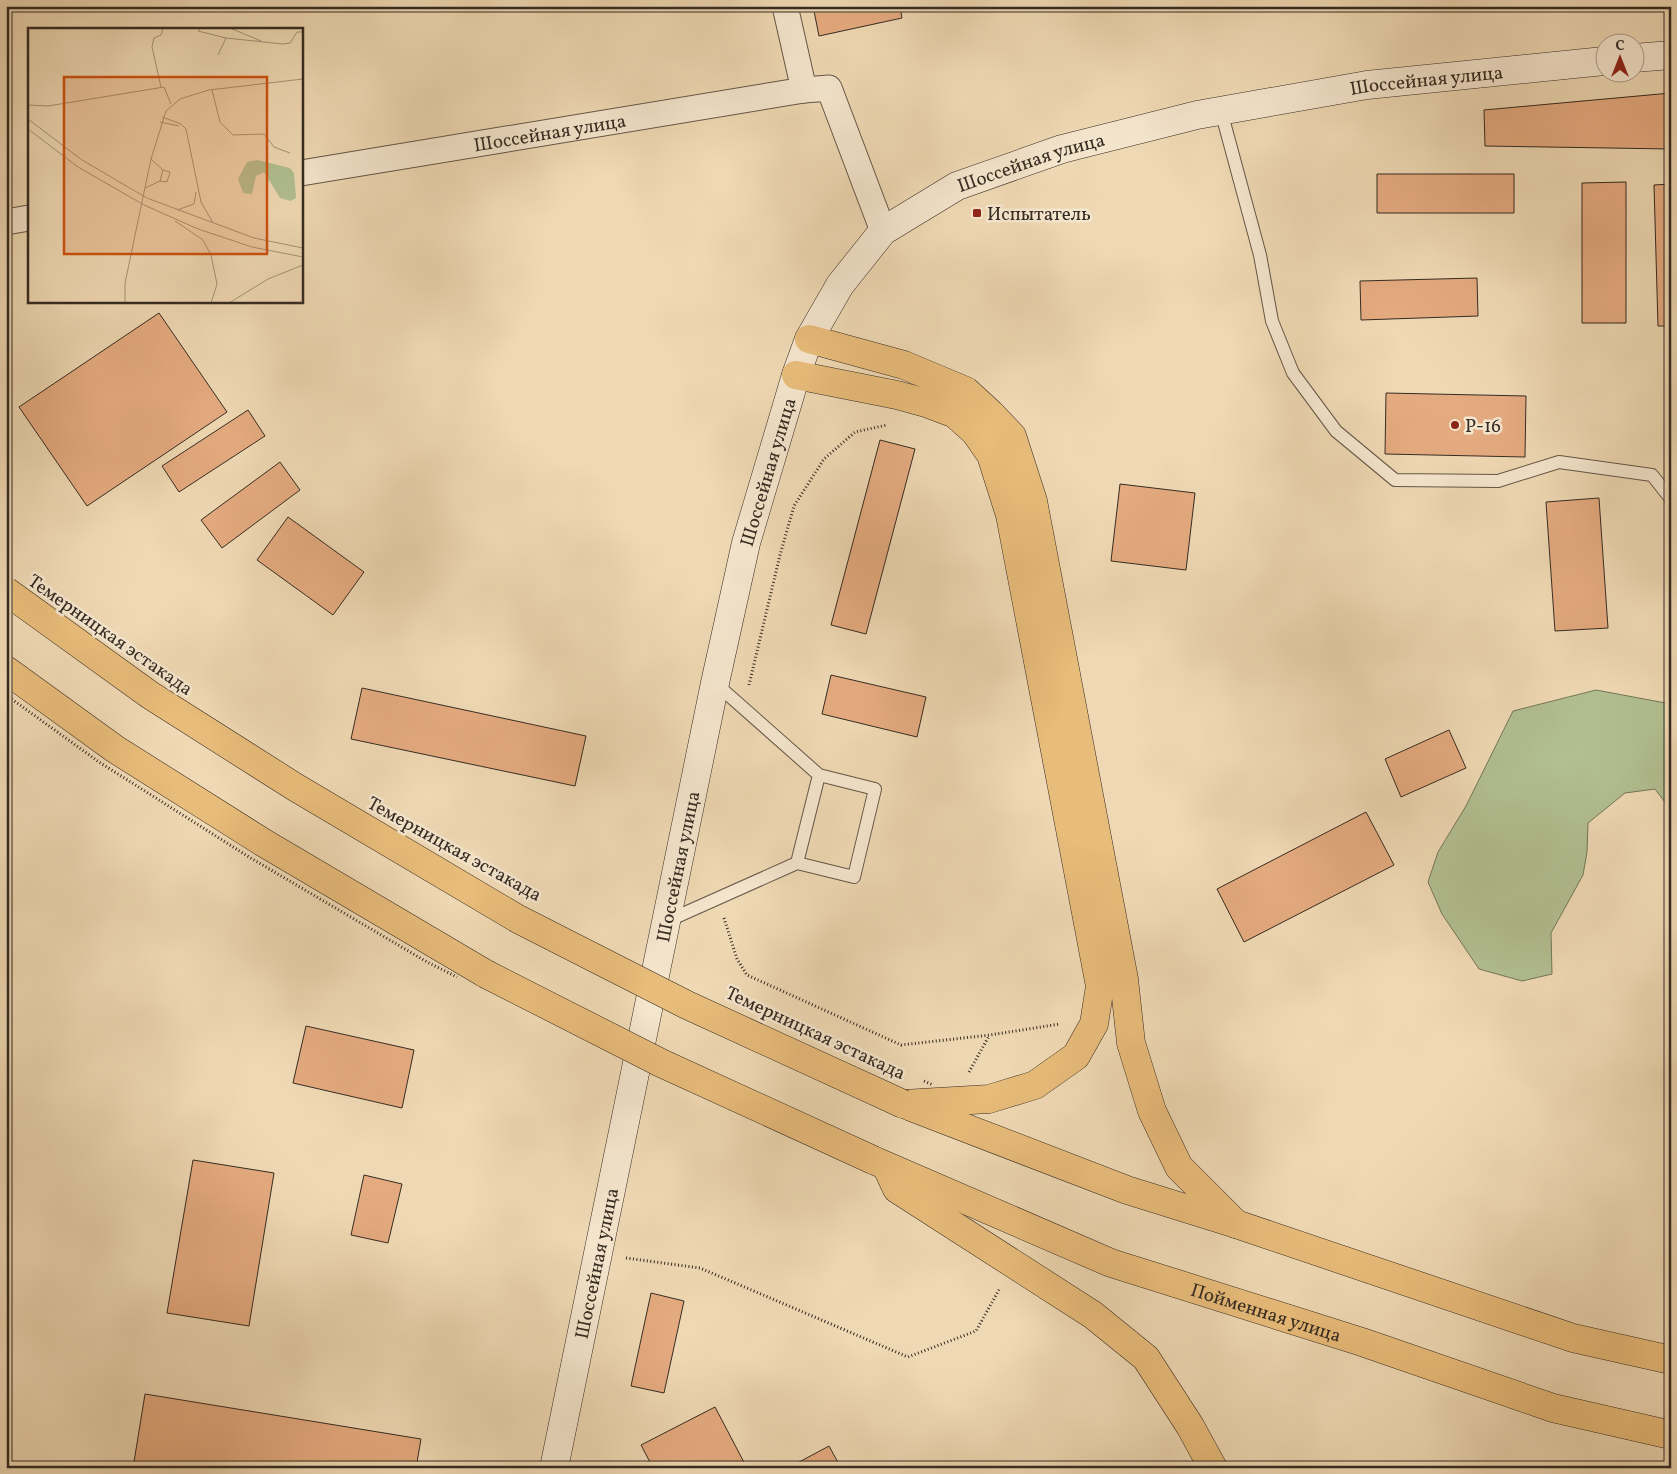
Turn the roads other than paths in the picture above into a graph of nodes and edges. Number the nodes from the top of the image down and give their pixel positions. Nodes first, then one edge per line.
1 (785, 6) edge
2 (1671, 55) edge
3 (1644, 57) edge
4 (1594, 62) edge
5 (804, 90) junction
6 (1220, 111) junction
7 (302, 173) edge
8 (28, 218) edge
9 (6, 222) edge
10 (883, 231) junction
11 (809, 339) junction
12 (796, 374) junction
13 (1671, 499) edge
14 (6, 592) edge
15 (6, 670) edge
16 (716, 682) junction
17 (819, 775) junction
18 (797, 863) junction
19 (668, 921) junction
20 (903, 1104) junction
21 (879, 1163) junction
22 (1236, 1224) junction
23 (1671, 1360) edge
24 (1671, 1435) edge
25 (554, 1468) edge
26 (1213, 1468) edge

1 - 5 street
2 - 3 main road
4 - 6 main road, Шоссейная улица
5 - 7 street, Шоссейная улица
5 - 10 street, Шоссейная улица
6 - 10 main road, Шоссейная улица
6 - 13 lane
8 - 9 street
10 - 11 main road, Шоссейная улица
11 - 12 main road, Шоссейная улица
11 - 22 main road
12 - 16 main road, Шоссейная улица
12 - 20 main road
14 - 20 main road, Темерницкая эстакада, bridge
15 - 21 main road, bridge
16 - 17 lane
16 - 19 main road, Шоссейная улица
17 - 18 lane
17 - 18 lane
18 - 19 lane
19 - 25 main road, Шоссейная улица
20 - 22 main road
21 - 24 main road, Пойменная улица
21 - 26 main road
22 - 23 main road

